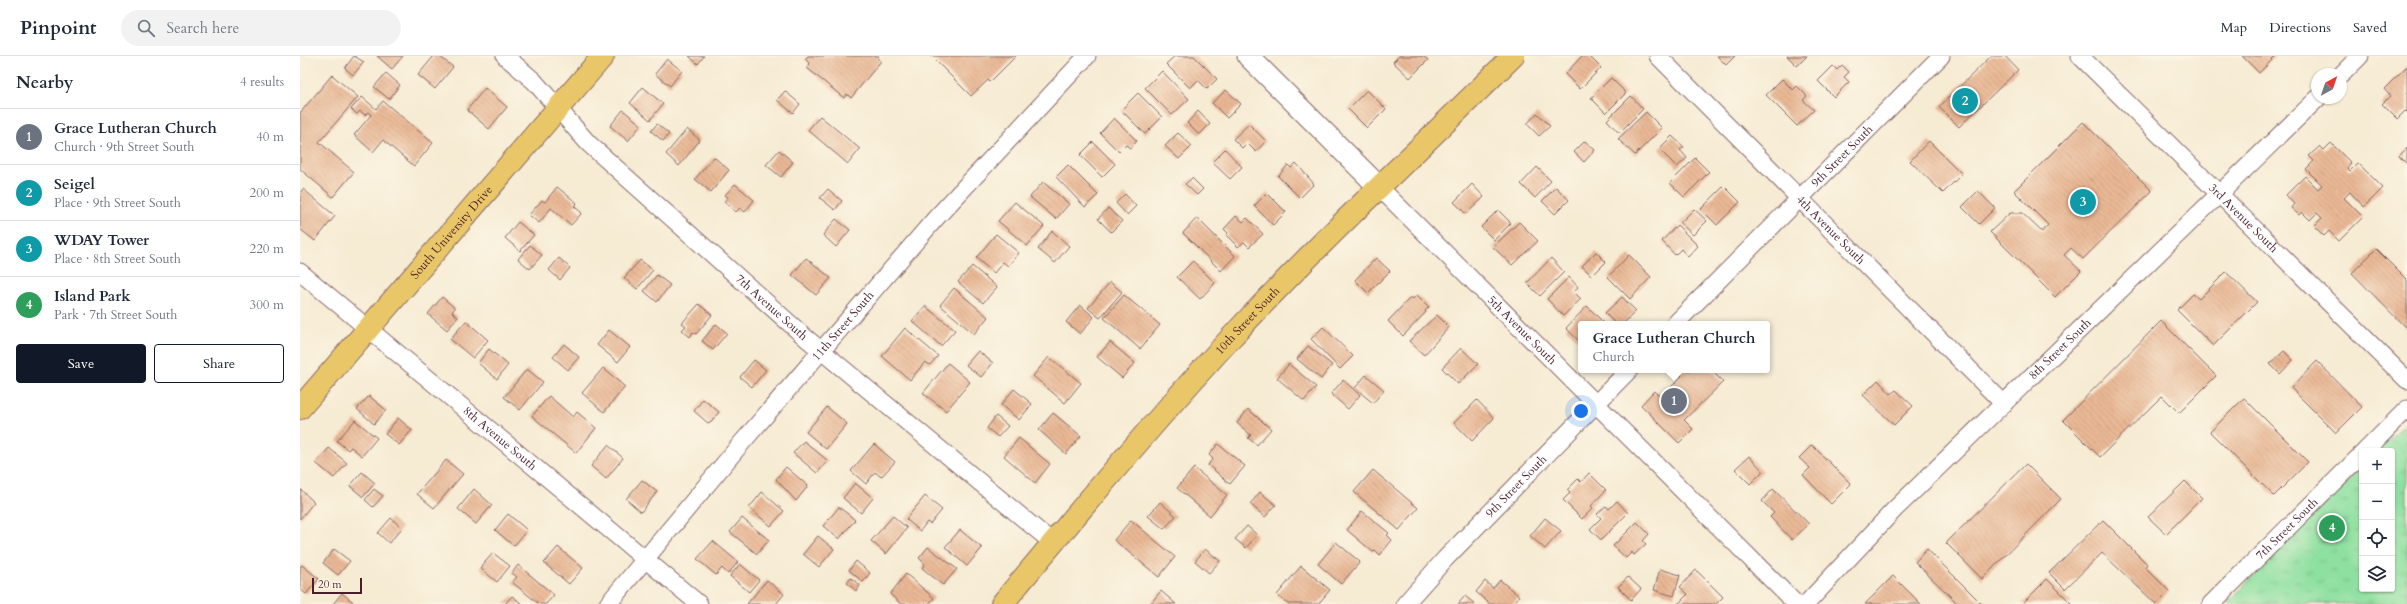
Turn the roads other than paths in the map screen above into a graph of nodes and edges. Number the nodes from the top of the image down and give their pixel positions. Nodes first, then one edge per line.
1 (505, 56) edge
2 (603, 56) edge
3 (1087, 56) edge
4 (1248, 56) edge
5 (1513, 56) edge
6 (1658, 56) edge
7 (1941, 56) edge
8 (2080, 56) edge
9 (2360, 56) edge
10 (2347, 69) edge
11 (2312, 104) edge
12 (558, 108) junction
13 (1380, 188) junction
14 (2219, 194) junction
15 (1800, 198) junction
16 (300, 272) edge
17 (1678, 321) edge
18 (368, 328) junction
19 (822, 351) junction
20 (1627, 373) edge
21 (2407, 380) edge
22 (1596, 403) junction
23 (2004, 404) junction
24 (300, 408) edge
25 (2407, 409) edge
26 (2368, 448) edge
27 (2359, 457) edge
28 (1053, 544) junction
29 (646, 559) junction
30 (608, 604) edge
31 (699, 604) edge
32 (1002, 604) edge
33 (1405, 604) edge
34 (1796, 604) edge
35 (1806, 604) edge
36 (2211, 604) edge

1 - 12 street, 7th Avenue South
2 - 12 main road, South University Drive
3 - 19 street, 11th Street South
4 - 13 street, 5th Avenue South
5 - 13 main road, 10th Street South
6 - 15 street, 4th Avenue South
7 - 15 street, 9th Street South
8 - 14 street, 3rd Avenue South
9 - 10 street
11 - 14 street, 8th Street South
12 - 18 main road, South University Drive
12 - 19 street, 7th Avenue South
13 - 22 street, 5th Avenue South
13 - 28 main road, 10th Street South
14 - 21 street, 3rd Avenue South
14 - 23 street, 8th Street South
15 - 17 street, 9th Street South
15 - 23 street, 4th Avenue South
16 - 18 street, 8th Avenue South
18 - 24 main road, South University Drive
18 - 29 street, 8th Avenue South
19 - 28 street, 7th Avenue South
19 - 29 street, 11th Street South
20 - 22 street, 9th Street South
22 - 33 street, 9th Street South
22 - 34 street, 5th Avenue South
23 - 35 street, 8th Street South
25 - 26 street
27 - 36 street, 7th Street South
28 - 32 main road, 10th Street South
29 - 30 street, 11th Street South
29 - 31 street, 8th Avenue South

